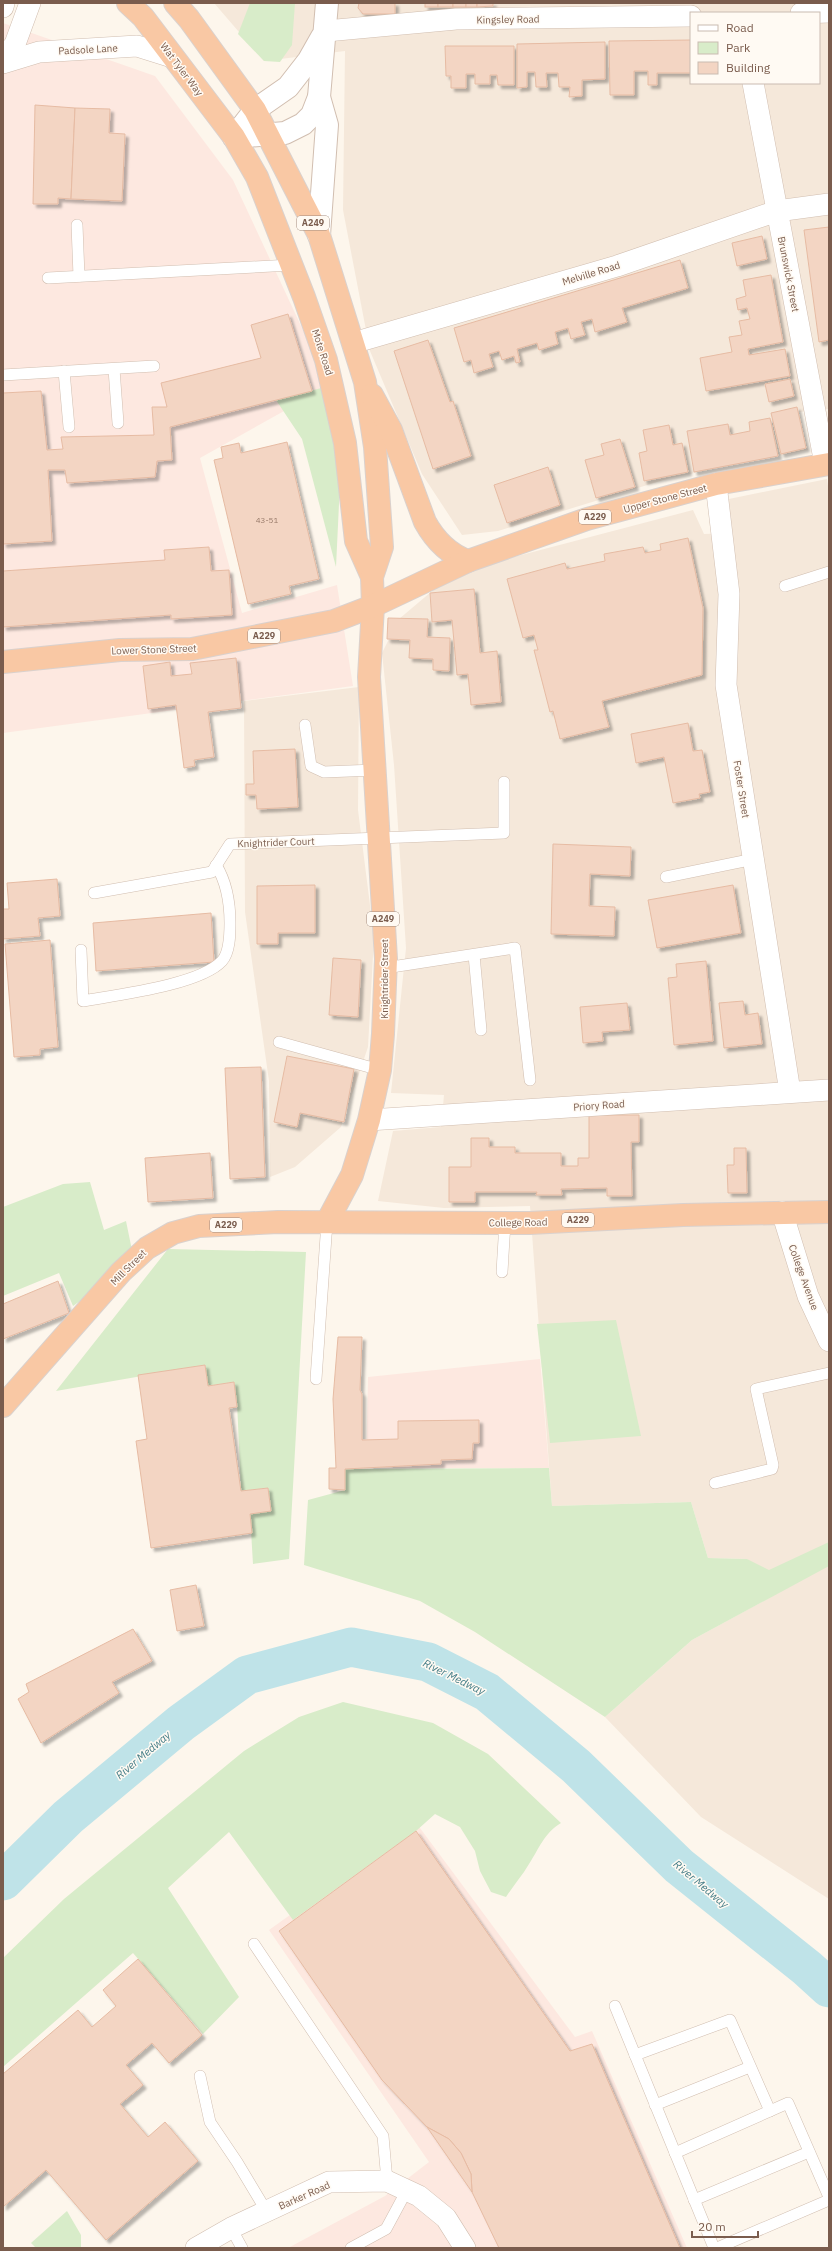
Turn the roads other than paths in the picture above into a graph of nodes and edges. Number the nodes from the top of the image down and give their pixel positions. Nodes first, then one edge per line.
1 (4, 3) edge
2 (30, 3) edge
3 (128, 3) edge
4 (175, 3) edge
5 (326, 3) edge
6 (3, 8) edge
7 (690, 16) edge
8 (326, 31) junction
9 (172, 57) junction
10 (3, 59) edge
11 (3, 63) edge
12 (753, 84) edge
13 (319, 97) junction
14 (254, 110) junction
15 (269, 135) junction
16 (234, 137) junction
17 (829, 204) edge
18 (777, 211) junction
19 (77, 226) dead end
20 (319, 235) junction
21 (292, 265) junction
22 (79, 276) junction
23 (48, 278) dead end
24 (353, 343) junction
25 (154, 366) dead end
26 (114, 369) junction
27 (64, 371) junction
28 (3, 375) edge
29 (365, 382) junction
30 (118, 423) dead end
31 (69, 427) dead end
32 (827, 464) edge
33 (716, 484) junction
34 (468, 561) junction
35 (829, 572) edge
36 (372, 577) junction
37 (785, 586) dead end
38 (373, 606) junction
39 (3, 662) edge
40 (305, 725) dead end
41 (375, 770) junction
42 (504, 782) dead end
43 (379, 839) junction
44 (754, 859) junction
45 (216, 865) junction
46 (666, 877) dead end
47 (94, 893) dead end
48 (82, 950) dead end
49 (474, 955) junction
50 (385, 968) junction
51 (480, 1030) dead end
52 (279, 1042) dead end
53 (380, 1070) junction
54 (530, 1080) dead end
55 (829, 1090) edge
56 (790, 1092) junction
57 (369, 1120) junction
58 (782, 1212) junction
59 (829, 1212) edge
60 (327, 1222) junction
61 (505, 1222) junction
62 (502, 1272) dead end
63 (829, 1341) edge
64 (829, 1372) edge
65 (316, 1380) dead end
66 (3, 1406) edge
67 (715, 1483) dead end
68 (254, 1944) dead end
69 (615, 2006) dead end
70 (635, 2055) junction
71 (750, 2067) junction
72 (200, 2076) dead end
73 (655, 2105) junction
74 (770, 2111) junction
75 (809, 2152) junction
76 (675, 2154) junction
77 (387, 2181) junction
78 (407, 2190) junction
79 (829, 2197) edge
80 (694, 2200) junction
81 (829, 2200) edge
82 (266, 2212) junction
83 (231, 2228) junction
84 (196, 2248) edge
85 (242, 2248) edge
86 (351, 2248) edge
87 (465, 2248) edge
88 (716, 2248) edge

1 - 6 street
2 - 10 street
3 - 9 highway, Wat Tyler Way / A249
4 - 14 highway, A249
5 - 8 street, Mote Road
7 - 8 street, Kingsley Road
8 - 13 street, Mote Road
8 - 14 street, Mote Road
9 - 11 street, Padsole Lane
9 - 16 highway, Wat Tyler Way / A249
12 - 18 street, Brunswick Street
13 - 15 street, Mote Road
13 - 20 street, Mote Road
14 - 15 highway, Mote Road / A249
14 - 16 street, Mote Road
15 - 16 street, Mote Road
15 - 20 highway, Mote Road / A249
16 - 21 highway, Mote Road / A249
17 - 18 street, Melville Road
18 - 24 street, Melville Road
18 - 32 street, Brunswick Street
19 - 22 lane
20 - 24 highway, Mote Road / A249
21 - 22 lane
21 - 36 highway, Mote Road / A249
22 - 23 lane
24 - 29 highway, Mote Road / A249
25 - 26 lane
26 - 27 lane
26 - 30 lane
27 - 28 lane
27 - 31 lane
29 - 34 highway, A249
29 - 36 highway, Mote Road / A249
32 - 33 highway, Upper Stone Street / A229
33 - 34 highway, Upper Stone Street / A229
33 - 44 street, Foster Street
34 - 38 highway, Upper Stone Street / A229
35 - 37 lane
36 - 38 highway, Mote Road / A249
38 - 39 highway, Lower Stone Street / A229
38 - 41 highway, Knightrider Street / A249
40 - 41 lane
41 - 43 highway, Knightrider Street / A249
42 - 43 lane
43 - 45 lane, Knightrider Court
43 - 50 highway, Knightrider Street / A249
44 - 46 lane
44 - 56 street, Foster Street
45 - 47 lane, Knightrider Court
45 - 48 lane
49 - 50 lane
49 - 51 lane
49 - 54 lane
50 - 53 highway, Knightrider Street / A249
52 - 53 lane
53 - 57 highway, Knightrider Street / A249
55 - 56 street, Priory Road
56 - 57 street, Priory Road
57 - 60 highway, Knightrider Street / A249
58 - 59 highway, College Road / A229
58 - 61 highway, College Road / A229
58 - 63 street, College Avenue
60 - 61 highway, College Road / A229
60 - 65 lane
60 - 66 highway, Mill Street / A229
61 - 62 lane
64 - 67 lane
68 - 77 lane
69 - 70 lane
70 - 71 lane
70 - 73 lane
71 - 73 lane
71 - 74 lane
72 - 82 lane
73 - 76 lane
74 - 75 lane
74 - 76 lane
75 - 79 lane
75 - 80 lane
76 - 80 lane
77 - 78 street, Barker Road
77 - 82 street, Barker Road
78 - 86 lane
78 - 87 street, Barker Road
80 - 88 lane
81 - 88 lane
82 - 83 street, Barker Road
83 - 84 street, Barker Road
83 - 85 lane

